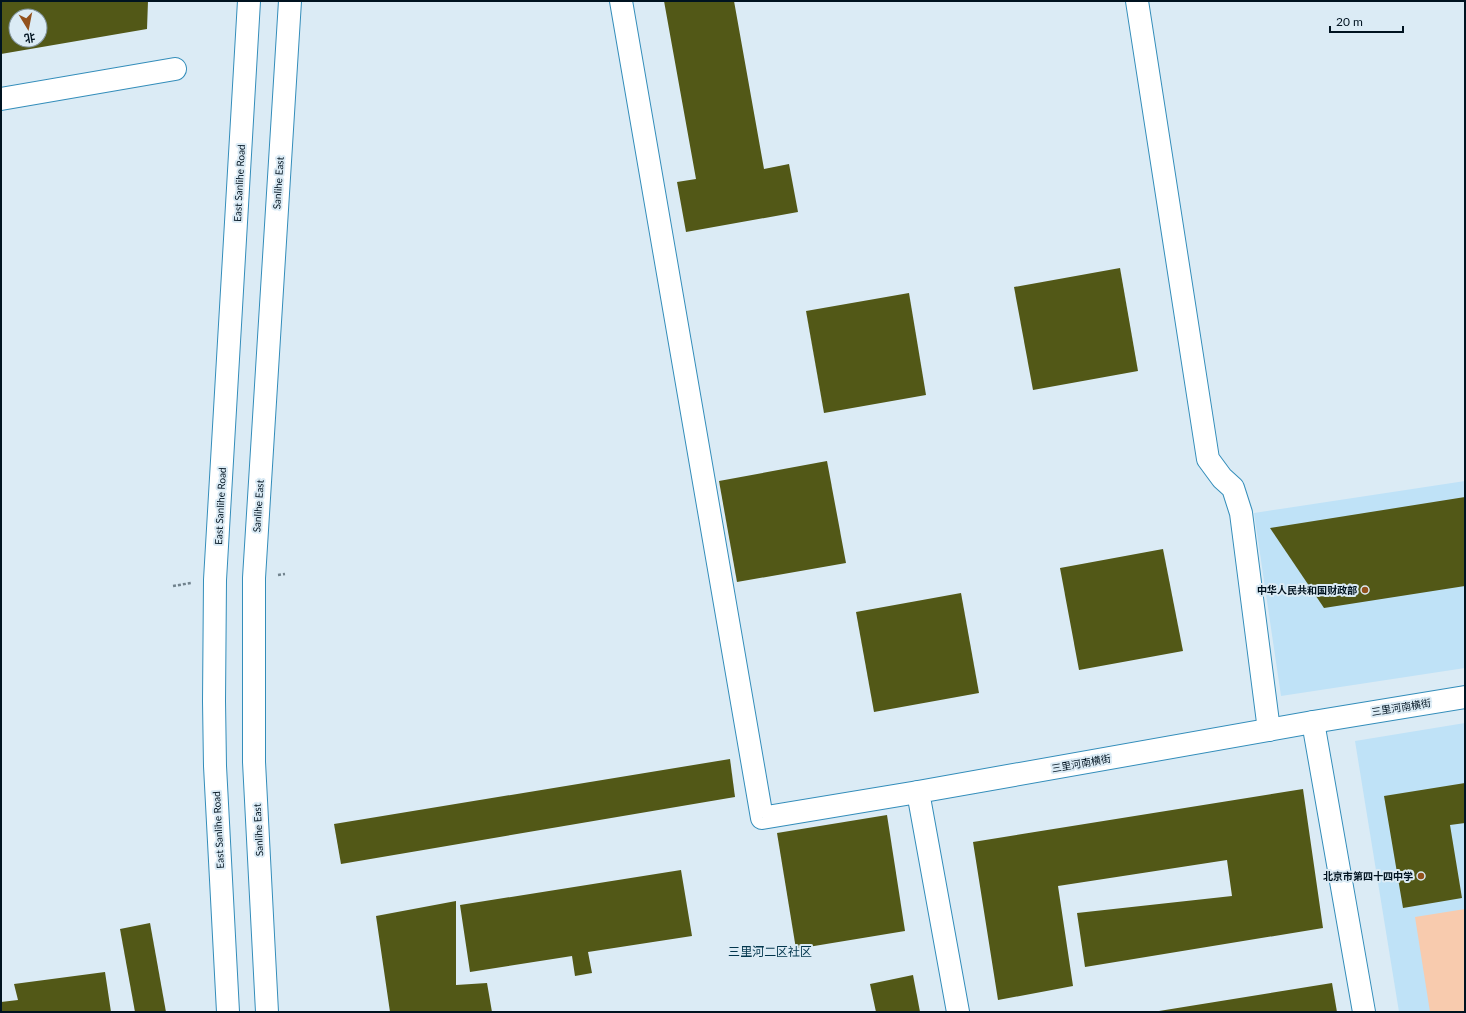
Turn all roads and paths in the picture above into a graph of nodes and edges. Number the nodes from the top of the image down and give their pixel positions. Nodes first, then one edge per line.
1 (249, 1) edge
2 (290, 1) edge
3 (621, 1) edge
4 (1136, 1) edge
5 (175, 69) dead end
6 (1, 100) edge
7 (1465, 697) edge
8 (1313, 722) junction
9 (1269, 730) junction
10 (918, 792) junction
11 (228, 1012) edge
12 (266, 1012) edge
13 (958, 1012) edge
14 (1364, 1012) edge

1 - 11 street, East Sanlihe Road
2 - 12 street, Sanlihe East
3 - 10 street, 三里河南横街
4 - 9 street
5 - 6 street
7 - 8 street, 三里河南横街
8 - 9 street, 三里河南横街
8 - 14 street
9 - 10 street, 三里河南横街
10 - 13 street

